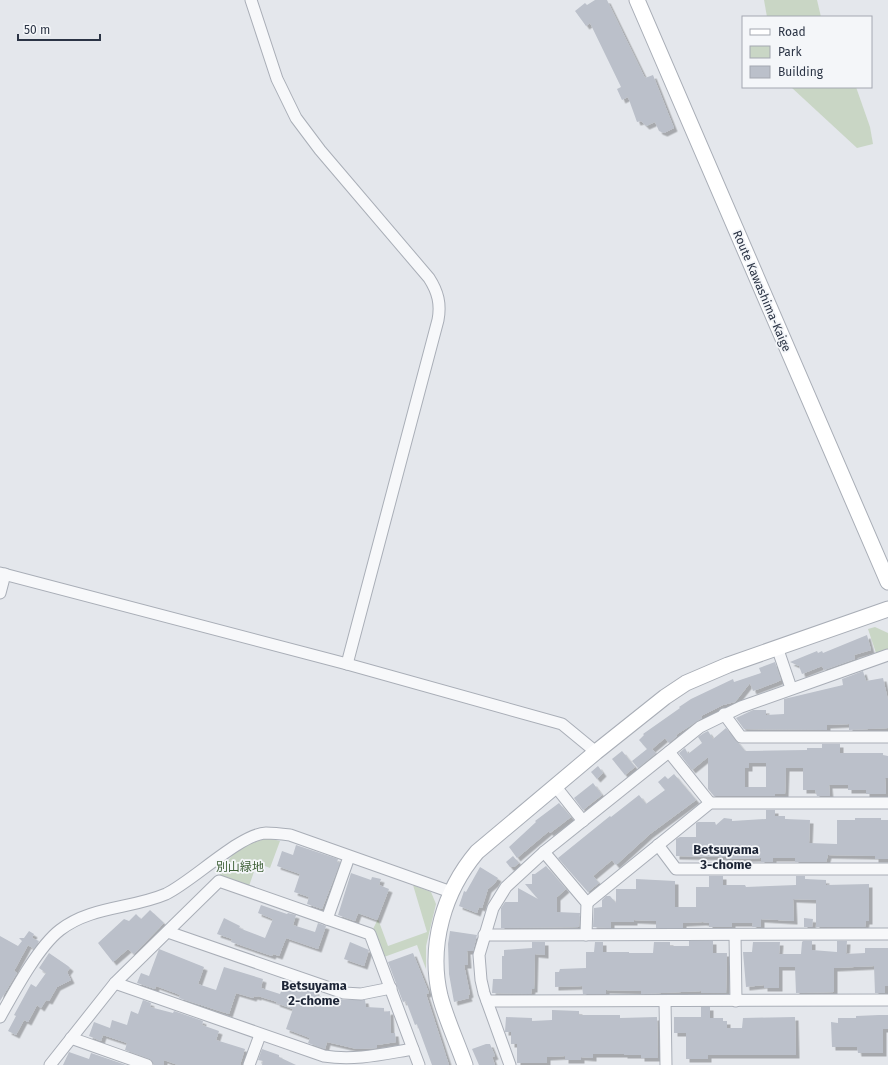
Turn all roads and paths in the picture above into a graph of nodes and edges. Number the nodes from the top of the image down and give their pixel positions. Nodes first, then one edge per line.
1 (251, 0) edge
2 (637, 0) edge
3 (2, 574) edge
4 (888, 582) edge
5 (0, 593) edge
6 (888, 609) edge
7 (777, 647) junction
8 (888, 655) edge
9 (347, 664) junction
10 (791, 688) junction
11 (724, 714) junction
12 (888, 737) edge
13 (596, 752) junction
14 (669, 752) junction
15 (556, 786) junction
16 (710, 803) junction
17 (888, 803) edge
18 (583, 821) junction
19 (658, 845) junction
20 (544, 852) junction
21 (349, 857) junction
22 (888, 869) edge
23 (451, 892) junction
24 (587, 902) junction
25 (327, 919) junction
26 (168, 932) junction
27 (888, 934) edge
28 (484, 935) junction
29 (586, 935) junction
30 (735, 935) junction
31 (115, 983) junction
32 (390, 988) junction
33 (888, 1000) edge
34 (736, 1001) junction
35 (487, 1002) junction
36 (666, 1002) junction
37 (0, 1017) edge
38 (260, 1035) junction
39 (71, 1038) junction
40 (413, 1049) junction
41 (50, 1065) edge
42 (147, 1065) edge
43 (249, 1065) edge
44 (419, 1065) edge
45 (465, 1065) edge
46 (510, 1065) edge
47 (666, 1065) edge

1 - 9 street
2 - 4 street, Route Kawashima-Kaige
3 - 5 street
3 - 9 street
6 - 7 street
7 - 10 street
7 - 13 street
8 - 10 street
9 - 13 street
10 - 11 street
11 - 12 street
11 - 14 street
13 - 15 street
14 - 16 street
14 - 18 street
15 - 18 street
15 - 23 street
16 - 17 street
16 - 19 street
18 - 20 street
19 - 22 street
19 - 24 street
20 - 24 street
20 - 28 street
21 - 23 street
21 - 25 street
21 - 37 street
23 - 45 street
24 - 29 street
25 - 26 street
25 - 32 street
26 - 31 street
26 - 32 street
27 - 30 street
28 - 29 street
28 - 35 street
29 - 30 street
30 - 34 street
31 - 38 street
31 - 39 street
32 - 40 street
33 - 34 street
34 - 36 street
35 - 36 street
35 - 46 street
36 - 47 street
38 - 40 street
38 - 43 street
39 - 41 street
39 - 42 street
40 - 44 street

